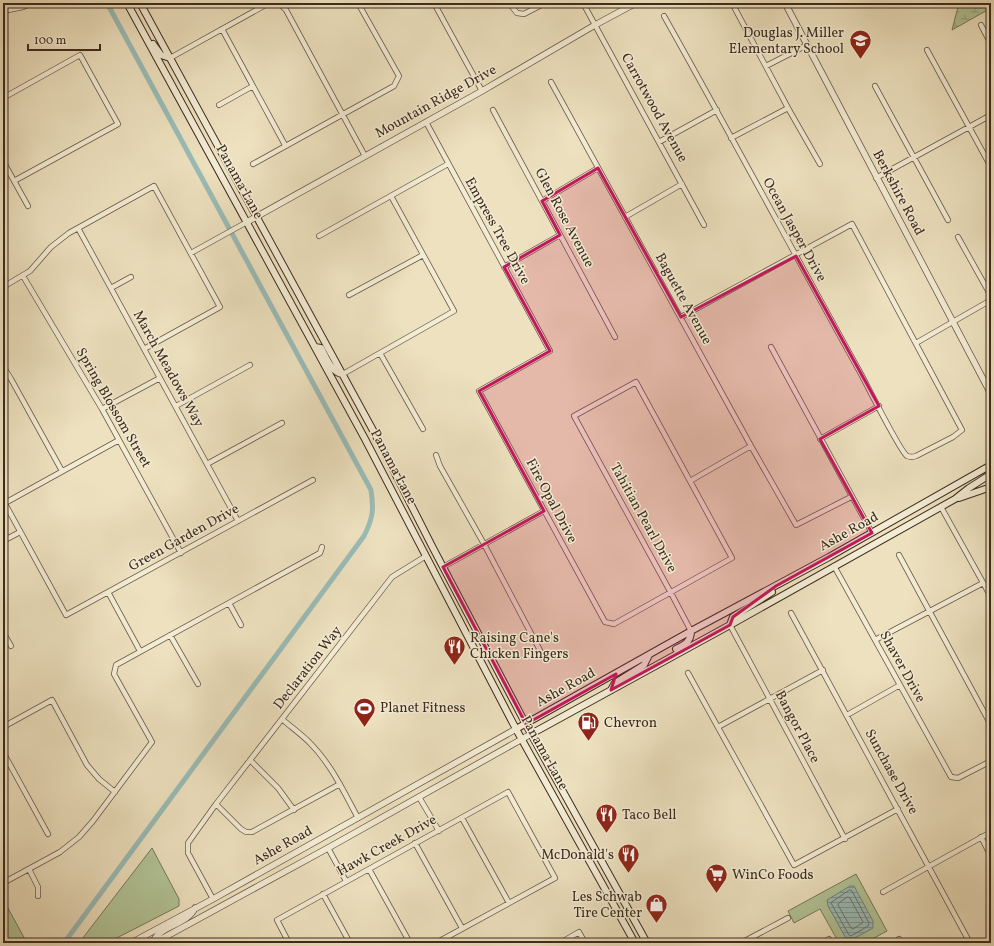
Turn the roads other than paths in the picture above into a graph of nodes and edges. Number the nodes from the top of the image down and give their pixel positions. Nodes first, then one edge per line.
1 (31, 3) edge
2 (127, 3) edge
3 (140, 3) edge
4 (270, 3) edge
5 (279, 3) edge
6 (358, 3) edge
7 (434, 3) edge
8 (509, 3) edge
9 (545, 3) edge
10 (583, 3) edge
11 (636, 3) edge
12 (732, 3) edge
13 (785, 3) edge
14 (3, 10) edge
15 (664, 16) dead end
16 (595, 25) junction
17 (980, 25) dead end
18 (141, 28) junction
19 (222, 29) junction
20 (991, 44) edge
21 (807, 45) junction
22 (927, 50) dead end
23 (170, 58) junction
24 (766, 66) junction
25 (551, 82) dead end
26 (253, 86) junction
27 (875, 86) dead end
28 (482, 91) junction
29 (3, 98) edge
30 (219, 105) dead end
31 (788, 108) junction
32 (493, 110) dead end
33 (717, 110) junction
34 (342, 114) junction
35 (991, 115) edge
36 (426, 122) junction
37 (969, 127) junction
38 (731, 138) junction
39 (659, 142) junction
40 (285, 145) junction
41 (366, 156) junction
42 (914, 157) junction
43 (3, 161) edge
44 (252, 164) dead end
45 (448, 164) junction
46 (820, 164) dead end
47 (991, 167) edge
48 (598, 168) junction
49 (876, 178) junction
50 (14, 181) junction
51 (682, 184) junction
52 (391, 196) junction
53 (542, 201) junction
54 (28, 206) dead end
55 (257, 217) junction
56 (625, 218) junction
57 (948, 220) dead end
58 (247, 222) junction
59 (704, 225) dead end
60 (78, 228) junction
61 (560, 235) junction
62 (319, 236) dead end
63 (958, 237) dead end
64 (191, 253) junction
65 (423, 255) junction
66 (796, 256) junction
67 (504, 267) junction
68 (23, 276) junction
69 (131, 277) dead end
70 (3, 287) edge
71 (111, 288) junction
72 (349, 295) dead end
73 (991, 296) edge
74 (991, 300) edge
75 (681, 317) junction
76 (953, 323) junction
77 (615, 337) dead end
78 (916, 344) junction
79 (315, 347) junction
80 (771, 347) dead end
81 (144, 349) junction
82 (380, 353) junction
83 (250, 365) dead end
84 (3, 366) edge
85 (343, 374) junction
86 (160, 378) junction
87 (479, 391) joint
88 (991, 394) edge
89 (176, 406) junction
90 (879, 406) junction
91 (102, 409) junction
92 (282, 423) dead end
93 (423, 429) dead end
94 (820, 439) junction
95 (119, 440) junction
96 (751, 446) junction
97 (436, 454) dead end
98 (207, 464) junction
99 (991, 465) edge
100 (62, 472) junction
101 (991, 474) edge
102 (313, 480) dead end
103 (690, 481) junction
104 (991, 487) edge
105 (851, 497) junction
106 (955, 499) junction
107 (4, 502) edge
108 (941, 507) junction
109 (544, 511) junction
110 (238, 521) junction
111 (20, 532) junction
112 (872, 533) junction
113 (3, 541) edge
114 (484, 544) junction
115 (322, 547) dead end
116 (181, 553) junction
117 (899, 555) dead end
118 (426, 556) junction
119 (834, 566) junction
120 (443, 567) junction
121 (983, 583) junction
122 (776, 586) junction
123 (108, 592) junction
124 (672, 592) junction
125 (991, 597) edge
126 (229, 603) junction
127 (930, 611) junction
128 (791, 613) dead end
129 (241, 625) dead end
130 (730, 625) junction
131 (3, 632) edge
132 (691, 632) junction
133 (170, 635) junction
134 (875, 640) junction
135 (11, 646) dead end
136 (140, 651) junction
137 (649, 655) junction
138 (544, 658) dead end
139 (654, 666) junction
140 (822, 670) junction
141 (688, 673) dead end
142 (198, 684) dead end
143 (900, 685) junction
144 (611, 690) junction
145 (770, 699) junction
146 (847, 715) junction
147 (282, 719) junction
148 (526, 724) junction
149 (991, 725) edge
150 (3, 727) edge
151 (718, 727) junction
152 (516, 729) junction
153 (531, 734) junction
154 (522, 739) junction
155 (3, 752) edge
156 (250, 760) junction
157 (991, 761) edge
158 (340, 784) junction
159 (115, 792) junction
160 (419, 797) junction
161 (216, 804) junction
162 (898, 809) junction
163 (294, 810) junction
164 (358, 818) junction
165 (462, 818) junction
166 (439, 831) junction
167 (991, 832) edge
168 (48, 834) dead end
169 (981, 837) junction
170 (845, 839) junction
171 (416, 843) junction
172 (328, 848) junction
173 (991, 856) edge
174 (929, 866) junction
175 (29, 869) junction
176 (369, 869) junction
177 (346, 882) junction
178 (3, 883) edge
179 (883, 892) dead end
180 (323, 894) junction
181 (38, 896) dead end
182 (213, 899) junction
183 (509, 903) junction
184 (195, 908) junction
185 (788, 918) dead end
186 (462, 928) junction
187 (830, 941) edge
188 (131, 943) edge
189 (153, 943) edge
190 (289, 943) edge
191 (350, 943) edge
192 (410, 943) edge
193 (436, 943) edge
194 (560, 943) edge
195 (585, 943) edge
196 (635, 943) edge
197 (647, 943) edge
198 (742, 943) edge
199 (822, 943) edge
200 (970, 943) edge

1 - 14 street
2 - 18 main road, Panama Lane
3 - 23 main road, Panama Lane
4 - 19 street
5 - 34 street
6 - 34 street
7 - 28 street
8 - 9 street
10 - 16 street, Carrotwood Avenue
11 - 16 street, Mountain Ridge Drive
12 - 24 street
13 - 21 street, Berkshire Road
15 - 33 street, Ocean Jasper Drive
16 - 28 street, Mountain Ridge Drive
16 - 39 street, Carrotwood Avenue
17 - 20 street
18 - 23 main road
18 - 58 main road, Panama Lane
19 - 23 street
19 - 26 street
21 - 24 street
21 - 49 street, Berkshire Road
22 - 37 street
23 - 55 main road, Panama Lane
24 - 31 street
25 - 48 street, Baguette Avenue
26 - 30 street
26 - 40 street
27 - 42 street
28 - 36 street, Mountain Ridge Drive
29 - 50 street
31 - 38 street
31 - 46 street
32 - 53 street, Glen Rose Avenue
33 - 38 street, Ocean Jasper Drive
33 - 39 street
34 - 40 street
34 - 41 street
35 - 37 street
36 - 41 street, Mountain Ridge Drive
36 - 45 street, Empress Tree Drive
37 - 42 street
37 - 47 street
38 - 66 street, Ocean Jasper Drive
39 - 51 street, Carrotwood Avenue
40 - 44 street
41 - 55 street, Mountain Ridge Drive
42 - 49 street
42 - 57 street
43 - 50 street
45 - 52 street
45 - 67 street, Empress Tree Drive
48 - 53 street
48 - 56 street, Baguette Avenue
49 - 76 street, Berkshire Road
50 - 54 street
51 - 56 street
51 - 59 street, Carrotwood Avenue
52 - 62 street
52 - 65 street
53 - 61 street, Glen Rose Avenue
55 - 58 street, Mountain Ridge Drive
55 - 85 main road, Panama Lane
56 - 75 street, Baguette Avenue
58 - 64 street
58 - 79 main road, Panama Lane
60 - 64 street
60 - 68 street
60 - 71 street, March Meadows Way
61 - 67 street
61 - 77 street, Glen Rose Avenue
63 - 73 street
64 - 81 street
65 - 72 street
65 - 82 street
66 - 75 street
66 - 78 street
66 - 90 street, Ocean Jasper Drive
67 - 87 street, Empress Tree Drive
68 - 70 street
68 - 91 street, Spring Blossom Street
69 - 71 street
71 - 81 street, March Meadows Way
74 - 76 street
75 - 96 street, Baguette Avenue
76 - 78 street
76 - 88 street, Berkshire Road
78 - 90 street, Ocean Jasper Drive
79 - 85 main road
79 - 118 main road, Panama Lane
80 - 94 street
81 - 86 street, March Meadows Way
82 - 85 street
82 - 93 street
83 - 89 street
84 - 100 street
85 - 120 main road, Panama Lane
86 - 89 street, March Meadows Way
86 - 91 street
87 - 109 street, Fire Opal Drive
89 - 98 street, March Meadows Way
90 - 94 street
91 - 95 street, Spring Blossom Street
92 - 98 street
94 - 105 street
95 - 100 street
95 - 116 street, Spring Blossom Street
96 - 103 street
96 - 105 street, Baguette Avenue
97 - 114 street
98 - 110 street, March Meadows Way
99 - 112 main road, Ashe Road
100 - 107 street
101 - 106 main road, Ashe Road
102 - 110 street, Green Garden Drive
103 - 124 street
103 - 124 street, Tahitian Pearl Drive
104 - 106 main road
105 - 112 street
106 - 108 main road, Ashe Road
107 - 111 street
108 - 119 main road, Ashe Road
108 - 121 street
109 - 114 street
109 - 124 street, Fire Opal Drive
110 - 116 street, Green Garden Drive
111 - 113 street
111 - 123 street, Green Garden Drive
112 - 122 main road, Ashe Road
114 - 120 street
114 - 138 street
115 - 126 street
116 - 123 street, Green Garden Drive
117 - 127 street
118 - 120 main road
118 - 147 street, Declaration Way
118 - 152 main road, Panama Lane
119 - 130 main road, Ashe Road
119 - 134 street, Shaver Drive
120 - 148 main road, Panama Lane
121 - 125 street
121 - 127 street
122 - 130 main road
122 - 132 main road, Ashe Road
123 - 136 street
124 - 132 street, Tahitian Pearl Drive
126 - 129 street
126 - 133 street
127 - 134 street
127 - 149 street
128 - 140 street, Sunchase Drive
130 - 139 main road, Ashe Road
130 - 145 street, Bangor Place
131 - 135 street
132 - 137 main road, Ashe Road
132 - 139 main road
133 - 136 street
133 - 142 street
134 - 143 street, Shaver Drive
136 - 159 street
137 - 144 main road
137 - 148 main road, Ashe Road
139 - 144 main road, Ashe Road
140 - 145 street
140 - 146 street, Sunchase Drive
141 - 151 street
143 - 146 street
143 - 157 street, Shaver Drive
144 - 153 main road, Ashe Road
145 - 151 street
145 - 170 street, Bangor Place
146 - 162 street, Sunchase Drive
147 - 156 street, Declaration Way
147 - 158 street
148 - 152 main road, Ashe Road
148 - 153 main road, Panama Lane
150 - 159 street
151 - 170 street
152 - 154 main road, Panama Lane
152 - 164 street, Ashe Road
153 - 154 street, Ashe Road
153 - 197 main road, Panama Lane
154 - 160 street, Ashe Road
154 - 196 main road, Panama Lane
155 - 168 street
156 - 161 street, Declaration Way
156 - 163 street
158 - 163 street
158 - 164 street
159 - 175 street
160 - 166 street
160 - 172 street, Ashe Road
161 - 163 street
161 - 182 street, Declaration Way
162 - 170 street
162 - 174 street, Sunchase Drive
164 - 182 street, Ashe Road
165 - 166 street, Hawk Creek Drive
165 - 183 street
165 - 183 street, Hawk Creek Drive
166 - 171 street, Hawk Creek Drive
167 - 169 street
169 - 173 street
169 - 174 street
171 - 176 street, Hawk Creek Drive
171 - 186 street
172 - 177 street
172 - 189 street, Ashe Road
174 - 179 street
174 - 200 street, Sunchase Drive
175 - 178 street
175 - 181 street
176 - 177 street, Hawk Creek Drive
176 - 192 street
177 - 180 street, Hawk Creek Drive
180 - 190 street, Hawk Creek Drive
180 - 191 street
182 - 184 street, Ashe Road
183 - 186 street
184 - 188 street, Ashe Road
184 - 189 street
185 - 198 street
186 - 193 street
187 - 199 street
194 - 195 street

